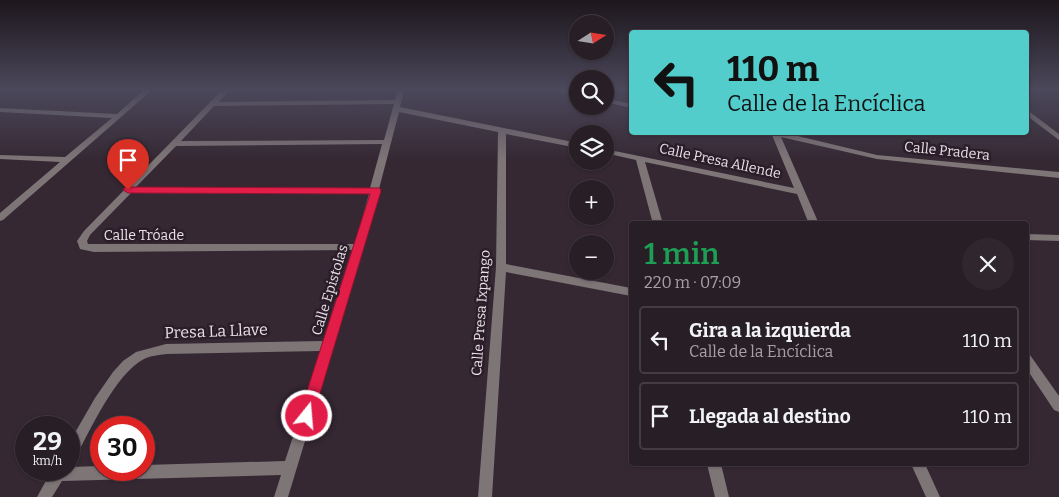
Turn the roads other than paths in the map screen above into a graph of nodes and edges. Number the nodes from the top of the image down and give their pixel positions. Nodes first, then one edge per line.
1 (63, 113) edge
2 (121, 113) edge
3 (203, 113) edge
4 (396, 113) edge
5 (428, 113) edge
6 (118, 116) junction
7 (1029, 116) edge
8 (502, 131) junction
9 (774, 135) edge
10 (781, 135) edge
11 (1059, 138) edge
12 (388, 142) junction
13 (172, 144) junction
14 (569, 144) edge
15 (614, 153) edge
16 (0, 157) edge
17 (640, 158) junction
18 (67, 160) junction
19 (1059, 174) edge
20 (128, 190) junction
21 (376, 191) junction
22 (800, 192) junction
23 (0, 218) edge
24 (657, 221) edge
25 (813, 221) edge
26 (1029, 237) edge
27 (1059, 238) edge
28 (360, 247) junction
29 (501, 267) junction
30 (629, 292) edge
31 (328, 346) junction
32 (1029, 362) edge
33 (1059, 406) edge
34 (80, 437) edge
35 (714, 466) edge
36 (919, 466) edge
37 (291, 468) junction
38 (80, 472) edge
39 (54, 481) edge
40 (44, 497) edge
41 (282, 497) edge
42 (484, 497) edge
43 (722, 497) edge
44 (933, 497) edge

1 - 6 street
2 - 6 street
3 - 13 street, Calle Tróade
4 - 12 street, Calle Epistolas
5 - 8 street
6 - 18 street
7 - 11 street
8 - 14 street
8 - 29 street, Calle Presa Ixpango
9 - 22 street
10 - 19 street, Calle Pradera
12 - 13 street
12 - 21 street, Calle Epistolas
13 - 20 street, Calle Tróade
15 - 17 street, Calle Presa Allende
16 - 18 street
17 - 22 street, Calle Presa Allende
17 - 24 street
18 - 23 street
20 - 21 street
20 - 28 street, Calle Tróade
21 - 28 street, Calle Epistolas
22 - 25 street
26 - 27 street
28 - 31 street, Calle Epistolas
29 - 30 street
29 - 42 street, Calle Presa Ixpango
31 - 34 street, Presa La Llave
31 - 37 street, Calle Epistolas
32 - 33 street
35 - 43 street
36 - 44 street
37 - 38 street
37 - 41 street, Calle Epistolas
39 - 40 street

